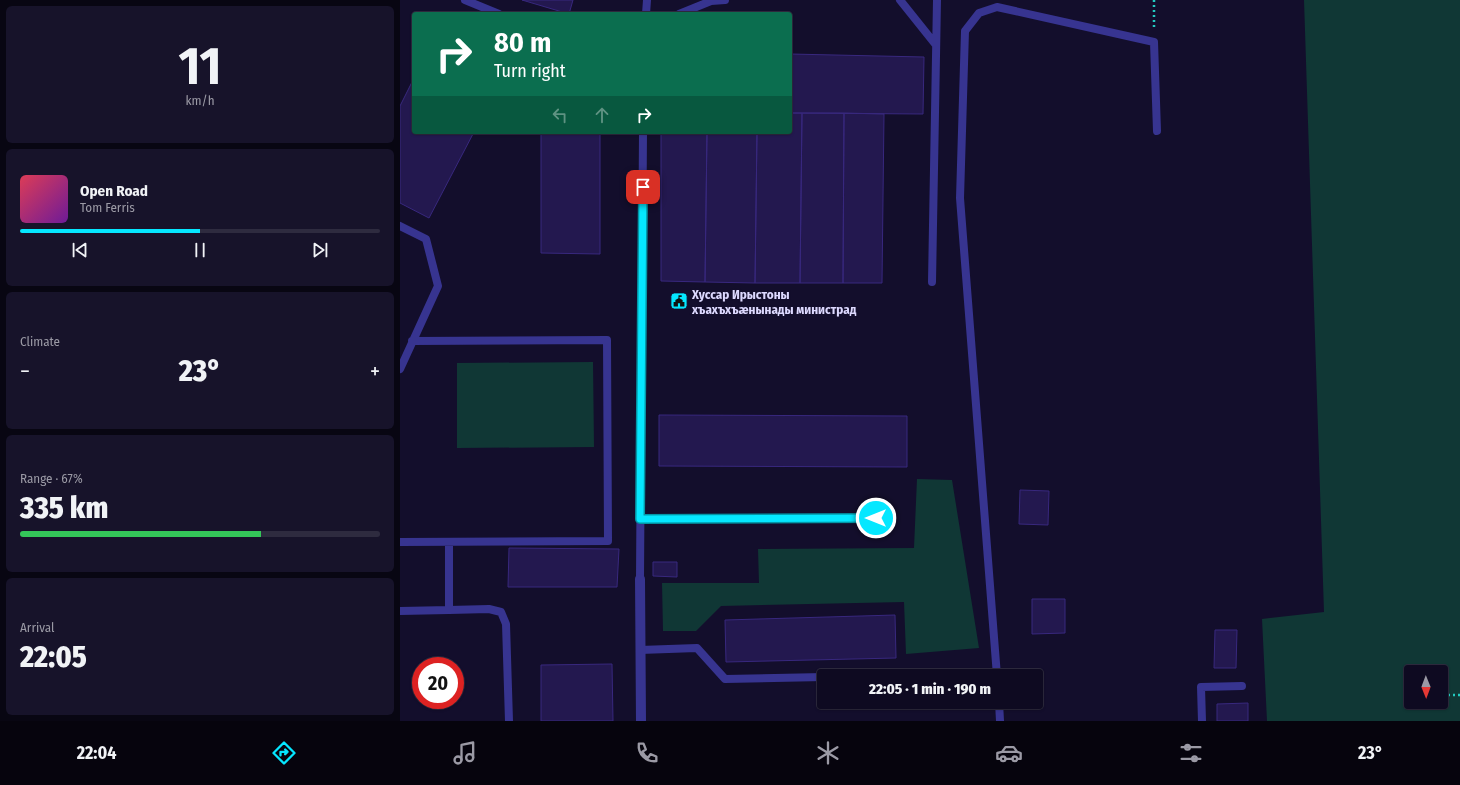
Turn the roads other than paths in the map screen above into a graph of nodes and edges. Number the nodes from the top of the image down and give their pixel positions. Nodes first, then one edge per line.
1 (465, 0) edge
2 (647, 0) edge
3 (725, 0) edge
4 (900, 0) edge
5 (937, 0) edge
6 (494, 12) edge
7 (646, 12) edge
8 (684, 12) edge
9 (936, 45) junction
10 (1157, 131) dead end
11 (644, 134) edge
12 (400, 226) edge
13 (932, 282) dead end
14 (412, 341) junction
15 (400, 369) edge
16 (876, 518) dead end
17 (640, 519) junction
18 (400, 542) edge
19 (449, 542) junction
20 (640, 578) joint
21 (449, 610) junction
22 (400, 611) edge
23 (640, 650) junction
24 (996, 669) edge
25 (817, 677) edge
26 (1242, 686) dead end
27 (999, 709) edge
28 (509, 721) edge
29 (641, 721) edge
30 (1000, 721) edge
31 (1202, 721) edge

1 - 6 lane
2 - 7 lane
3 - 8 lane
4 - 9 lane
5 - 9 lane
9 - 13 lane
10 - 24 lane
11 - 17 lane
12 - 14 lane
14 - 15 lane
14 - 19 lane
16 - 17 lane
17 - 20 lane
18 - 19 lane
19 - 21 lane
20 - 23 street
21 - 22 lane
21 - 28 lane
23 - 25 lane
23 - 29 street
26 - 31 lane
27 - 30 lane

